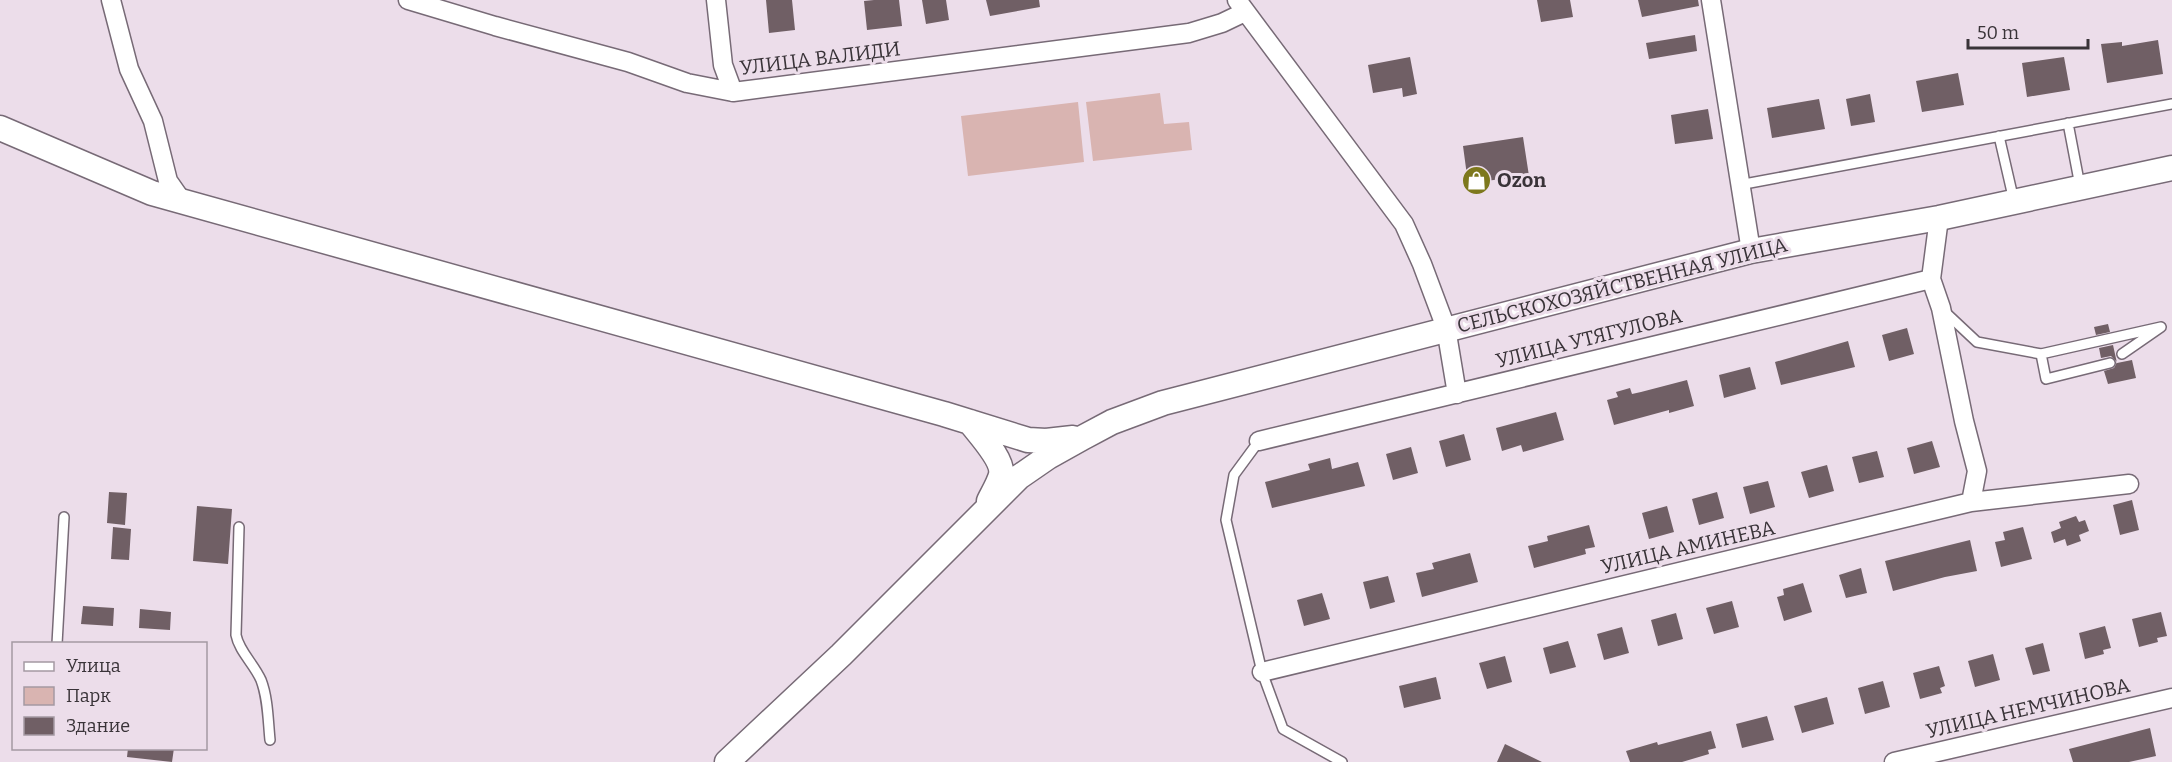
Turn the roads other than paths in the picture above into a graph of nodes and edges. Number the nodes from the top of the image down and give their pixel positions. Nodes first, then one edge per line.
1 (111, 0) edge
2 (408, 0) edge
3 (716, 0) edge
4 (1711, 0) edge
5 (1241, 6) edge
6 (733, 92) junction
7 (2172, 104) edge
8 (2068, 123) junction
9 (0, 128) edge
10 (1999, 136) junction
11 (2172, 168) edge
12 (1739, 184) junction
13 (2080, 188) junction
14 (182, 201) junction
15 (2014, 202) junction
16 (1939, 218) junction
17 (1751, 251) junction
18 (1931, 279) junction
19 (1941, 308) junction
20 (2172, 325) edge
21 (2161, 327) junction
22 (1446, 328) junction
23 (2041, 354) junction
24 (2122, 354) dead end
25 (2110, 363) dead end
26 (1457, 393) junction
27 (970, 423) junction
28 (1082, 438) junction
29 (1259, 441) joint
30 (2128, 484) dead end
31 (1971, 502) junction
32 (64, 517) dead end
33 (979, 519) junction
34 (239, 528) dead end
35 (57, 642) edge
36 (1262, 672) junction
37 (2172, 698) edge
38 (270, 740) dead end
39 (728, 762) edge
40 (1342, 762) edge
41 (1894, 762) edge

1 - 14 street
2 - 6 street, УЛИЦА ВАЛИДИ
3 - 6 street
4 - 12 street
5 - 6 street, УЛИЦА ВАЛИДИ
5 - 22 street
7 - 8 lane
8 - 10 lane
8 - 13 lane
9 - 14 main road
10 - 12 lane
10 - 15 lane
11 - 13 main road, СЕЛЬСКОХОЗЯЙСТВЕННАЯ УЛИЦА
12 - 17 street
13 - 15 main road, СЕЛЬСКОХОЗЯЙСТВЕННАЯ УЛИЦА
14 - 27 main road
15 - 16 main road, СЕЛЬСКОХОЗЯЙСТВЕННАЯ УЛИЦА
16 - 17 main road, СЕЛЬСКОХОЗЯЙСТВЕННАЯ УЛИЦА
16 - 18 street
17 - 22 main road, СЕЛЬСКОХОЗЯЙСТВЕННАЯ УЛИЦА
18 - 19 street
18 - 26 street, УЛИЦА УТЯГУЛОВА
19 - 23 lane
19 - 31 street
20 - 21 lane
21 - 23 lane
21 - 24 lane
22 - 26 street
22 - 28 main road, СЕЛЬСКОХОЗЯЙСТВЕННАЯ УЛИЦА
23 - 25 lane
26 - 29 street, УЛИЦА УТЯГУЛОВА
27 - 28 main road
27 - 33 main road
28 - 33 main road, СЕЛЬСКОХОЗЯЙСТВЕННАЯ УЛИЦА
29 - 36 lane
30 - 31 street, УЛИЦА АМИНЕВА
31 - 36 street, УЛИЦА АМИНЕВА
32 - 35 lane
33 - 39 main road, СЕЛЬСКОХОЗЯЙСТВЕННАЯ УЛИЦА
34 - 38 lane
36 - 40 lane
37 - 41 street, УЛИЦА НЕМЧИНОВА

